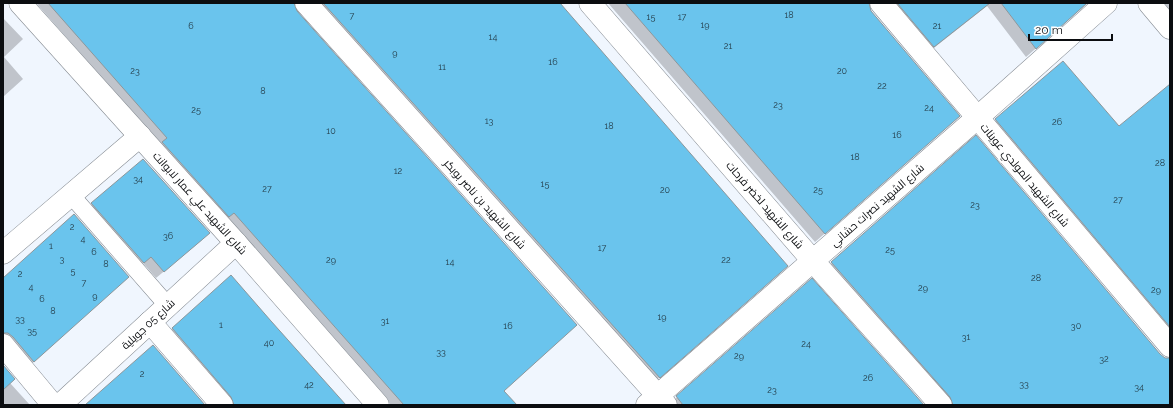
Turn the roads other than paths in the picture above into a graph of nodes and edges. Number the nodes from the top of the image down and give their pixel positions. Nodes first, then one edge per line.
1 (20, 3) edge
2 (306, 3) edge
3 (590, 3) edge
4 (881, 3) edge
5 (1106, 3) edge
6 (1149, 3) edge
7 (1170, 28) edge
8 (977, 118) junction
9 (140, 136) junction
10 (71, 195) junction
11 (236, 243) junction
12 (3, 253) edge
13 (813, 261) junction
14 (168, 306) junction
15 (150, 322) junction
16 (3, 345) edge
17 (1170, 346) edge
18 (657, 402) edge
19 (54, 405) edge
20 (60, 405) edge
21 (222, 405) edge
22 (378, 405) edge
23 (941, 405) edge

1 - 9 street, شارع الشهيد علي عمار لابوانت
2 - 18 street, شارع الشهيد بن ناصر بوبكر
3 - 13 street, شارع الشهيد لخضر فرحات
4 - 8 street, شارع الشهيد المولدي عوينات
5 - 8 street, شارع الشهيد نصرات حشاني
6 - 7 street
8 - 13 street, شارع الشهيد نصرات حشاني
8 - 17 street, شارع الشهيد المولدي عوينات
9 - 10 street
9 - 11 street, شارع الشهيد علي عمار لابوانت
10 - 12 street
10 - 14 lane
11 - 14 street, شارع 05 جويلية
11 - 22 street, شارع الشهيد علي عمار لابوانت
13 - 18 street, شارع الشهيد نصرات حشاني
13 - 23 street, شارع الشهيد لخضر فرحات
14 - 15 street, شارع 05 جويلية
15 - 20 street, شارع 05 جويلية
15 - 21 street
16 - 19 street

